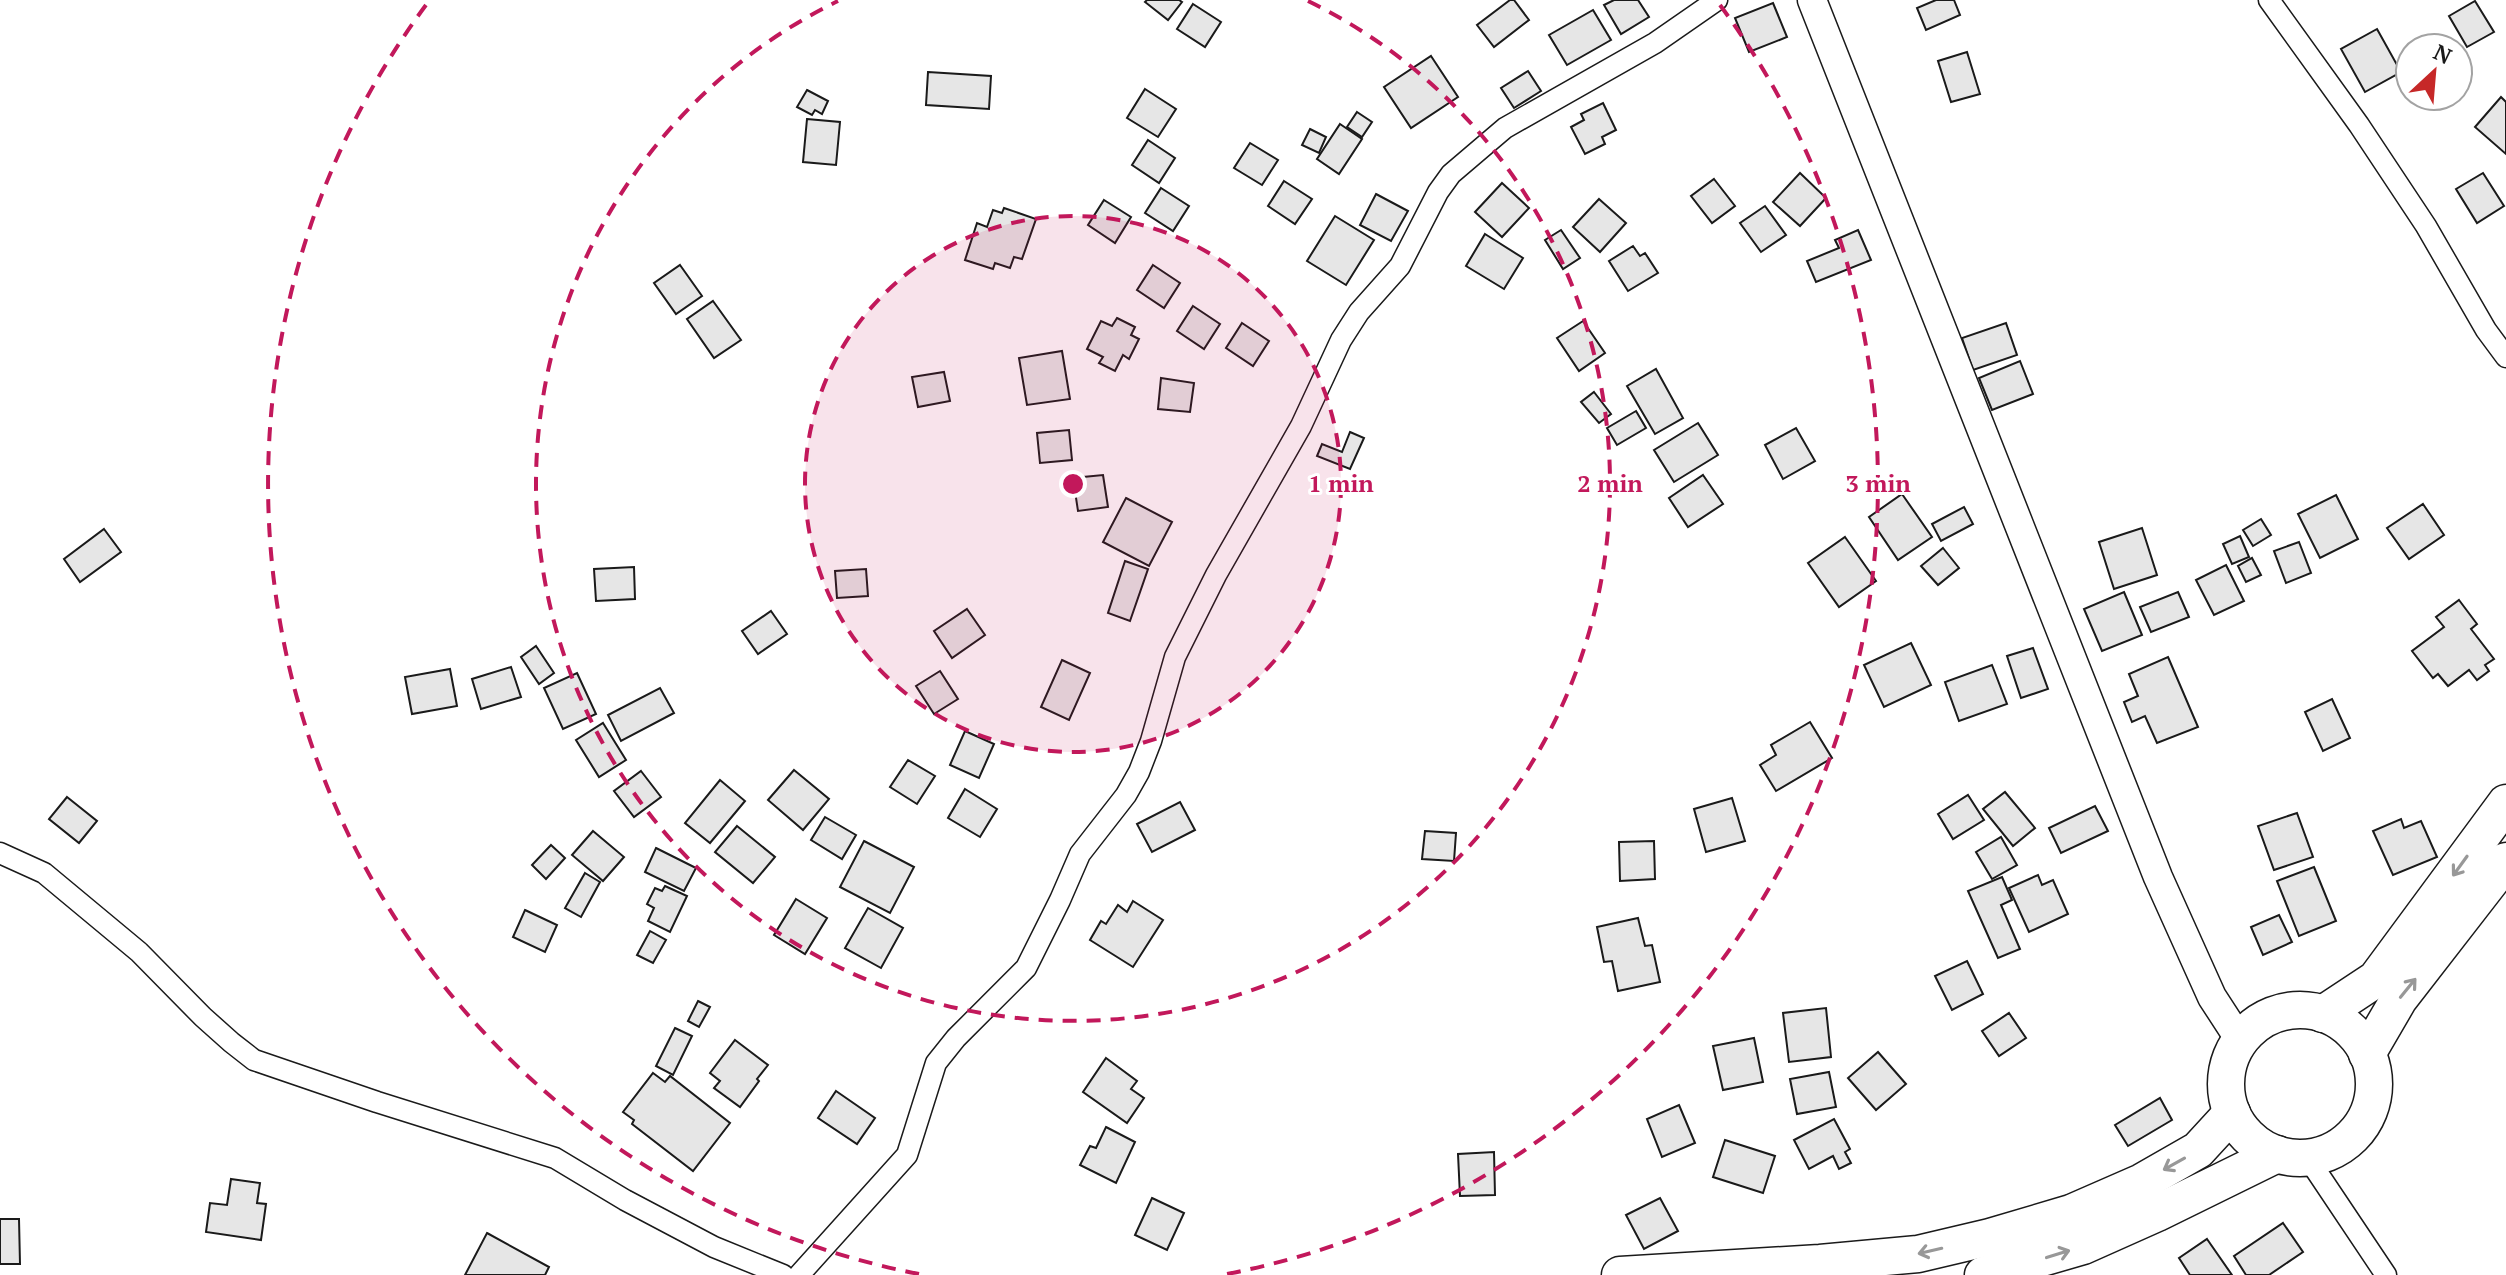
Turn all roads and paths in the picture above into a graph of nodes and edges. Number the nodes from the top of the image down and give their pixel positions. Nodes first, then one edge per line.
1 (1717, 0) edge
2 (1812, 0) edge
3 (2269, 0) edge
4 (2506, 357) edge
5 (2506, 803) edge
6 (0, 853) edge
7 (2506, 861) edge
8 (2323, 1014) junction
9 (2240, 1040) junction
10 (2367, 1054) junction
11 (2232, 1113) junction
12 (2292, 1155) junction
13 (783, 1275) edge
14 (799, 1275) edge
15 (1620, 1275) edge
16 (1983, 1275) edge
17 (2386, 1275) edge

1 - 14 street
2 - 9 street
3 - 4 street
5 -> 8 highway
6 - 13 street
10 -> 7 highway
8 - 9 highway
8 - 10 highway
9 - 11 highway
10 - 12 highway
11 - 12 highway
11 -> 15 highway
16 -> 12 highway
12 - 17 street

